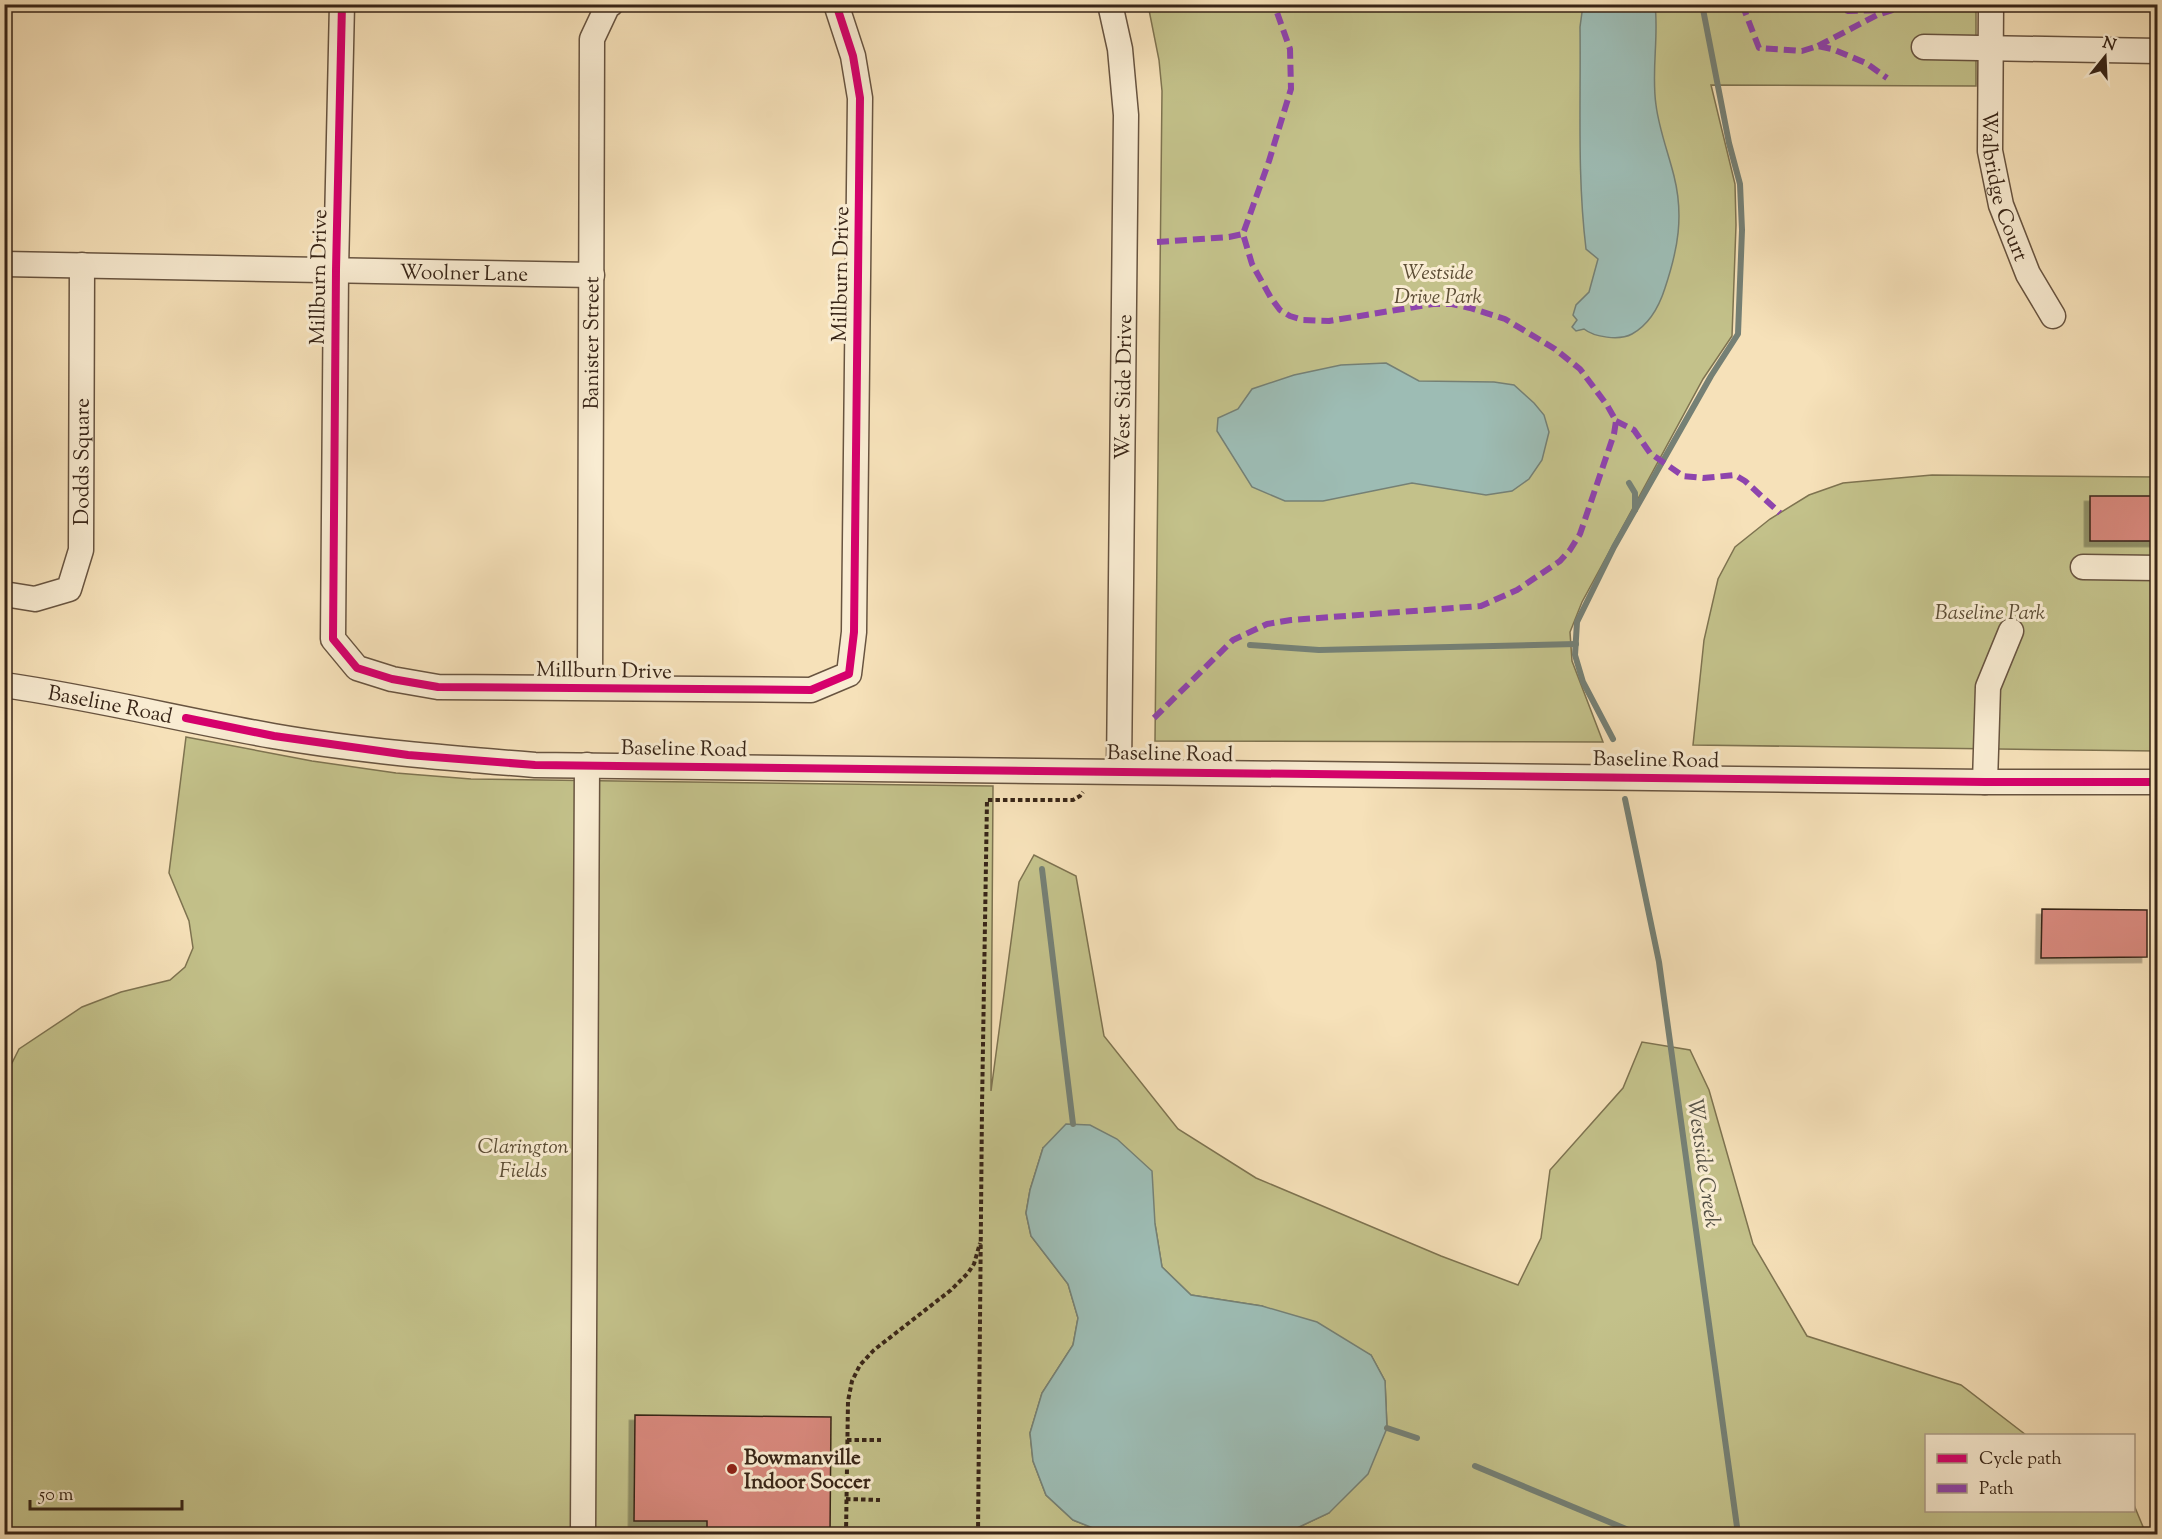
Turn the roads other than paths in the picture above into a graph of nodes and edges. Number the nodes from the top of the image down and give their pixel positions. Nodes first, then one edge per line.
1 (342, 4) edge
2 (611, 4) edge
3 (836, 4) edge
4 (1110, 4) edge
5 (1991, 4) edge
6 (1924, 47) dead end
7 (1990, 47) junction
8 (2157, 51) edge
9 (4, 264) edge
10 (82, 265) junction
11 (336, 270) junction
12 (592, 275) junction
13 (2053, 316) dead end
14 (2084, 567) dead end
15 (2157, 568) edge
16 (4, 594) edge
17 (2011, 631) dead end
18 (4, 685) edge
19 (590, 687) junction
20 (587, 765) junction
21 (1119, 770) junction
22 (1985, 782) junction
23 (2157, 782) edge
24 (583, 1534) edge

1 - 11 street, Millburn Drive
2 - 12 street, Banister Street
3 - 19 street, Millburn Drive
4 - 21 street, West Side Drive
5 - 7 street, Walbridge Court
6 - 7 street
7 - 8 street
7 - 13 street, Walbridge Court
9 - 10 street
10 - 11 street
10 - 16 street, Dodds Square
11 - 12 street, Woolner Lane
11 - 19 street, Millburn Drive
12 - 19 street, Banister Street
14 - 15 street
17 - 22 street
18 - 20 street, Baseline Road
20 - 21 street, Baseline Road
20 - 24 street
21 - 22 street, Baseline Road
22 - 23 street, Baseline Road

